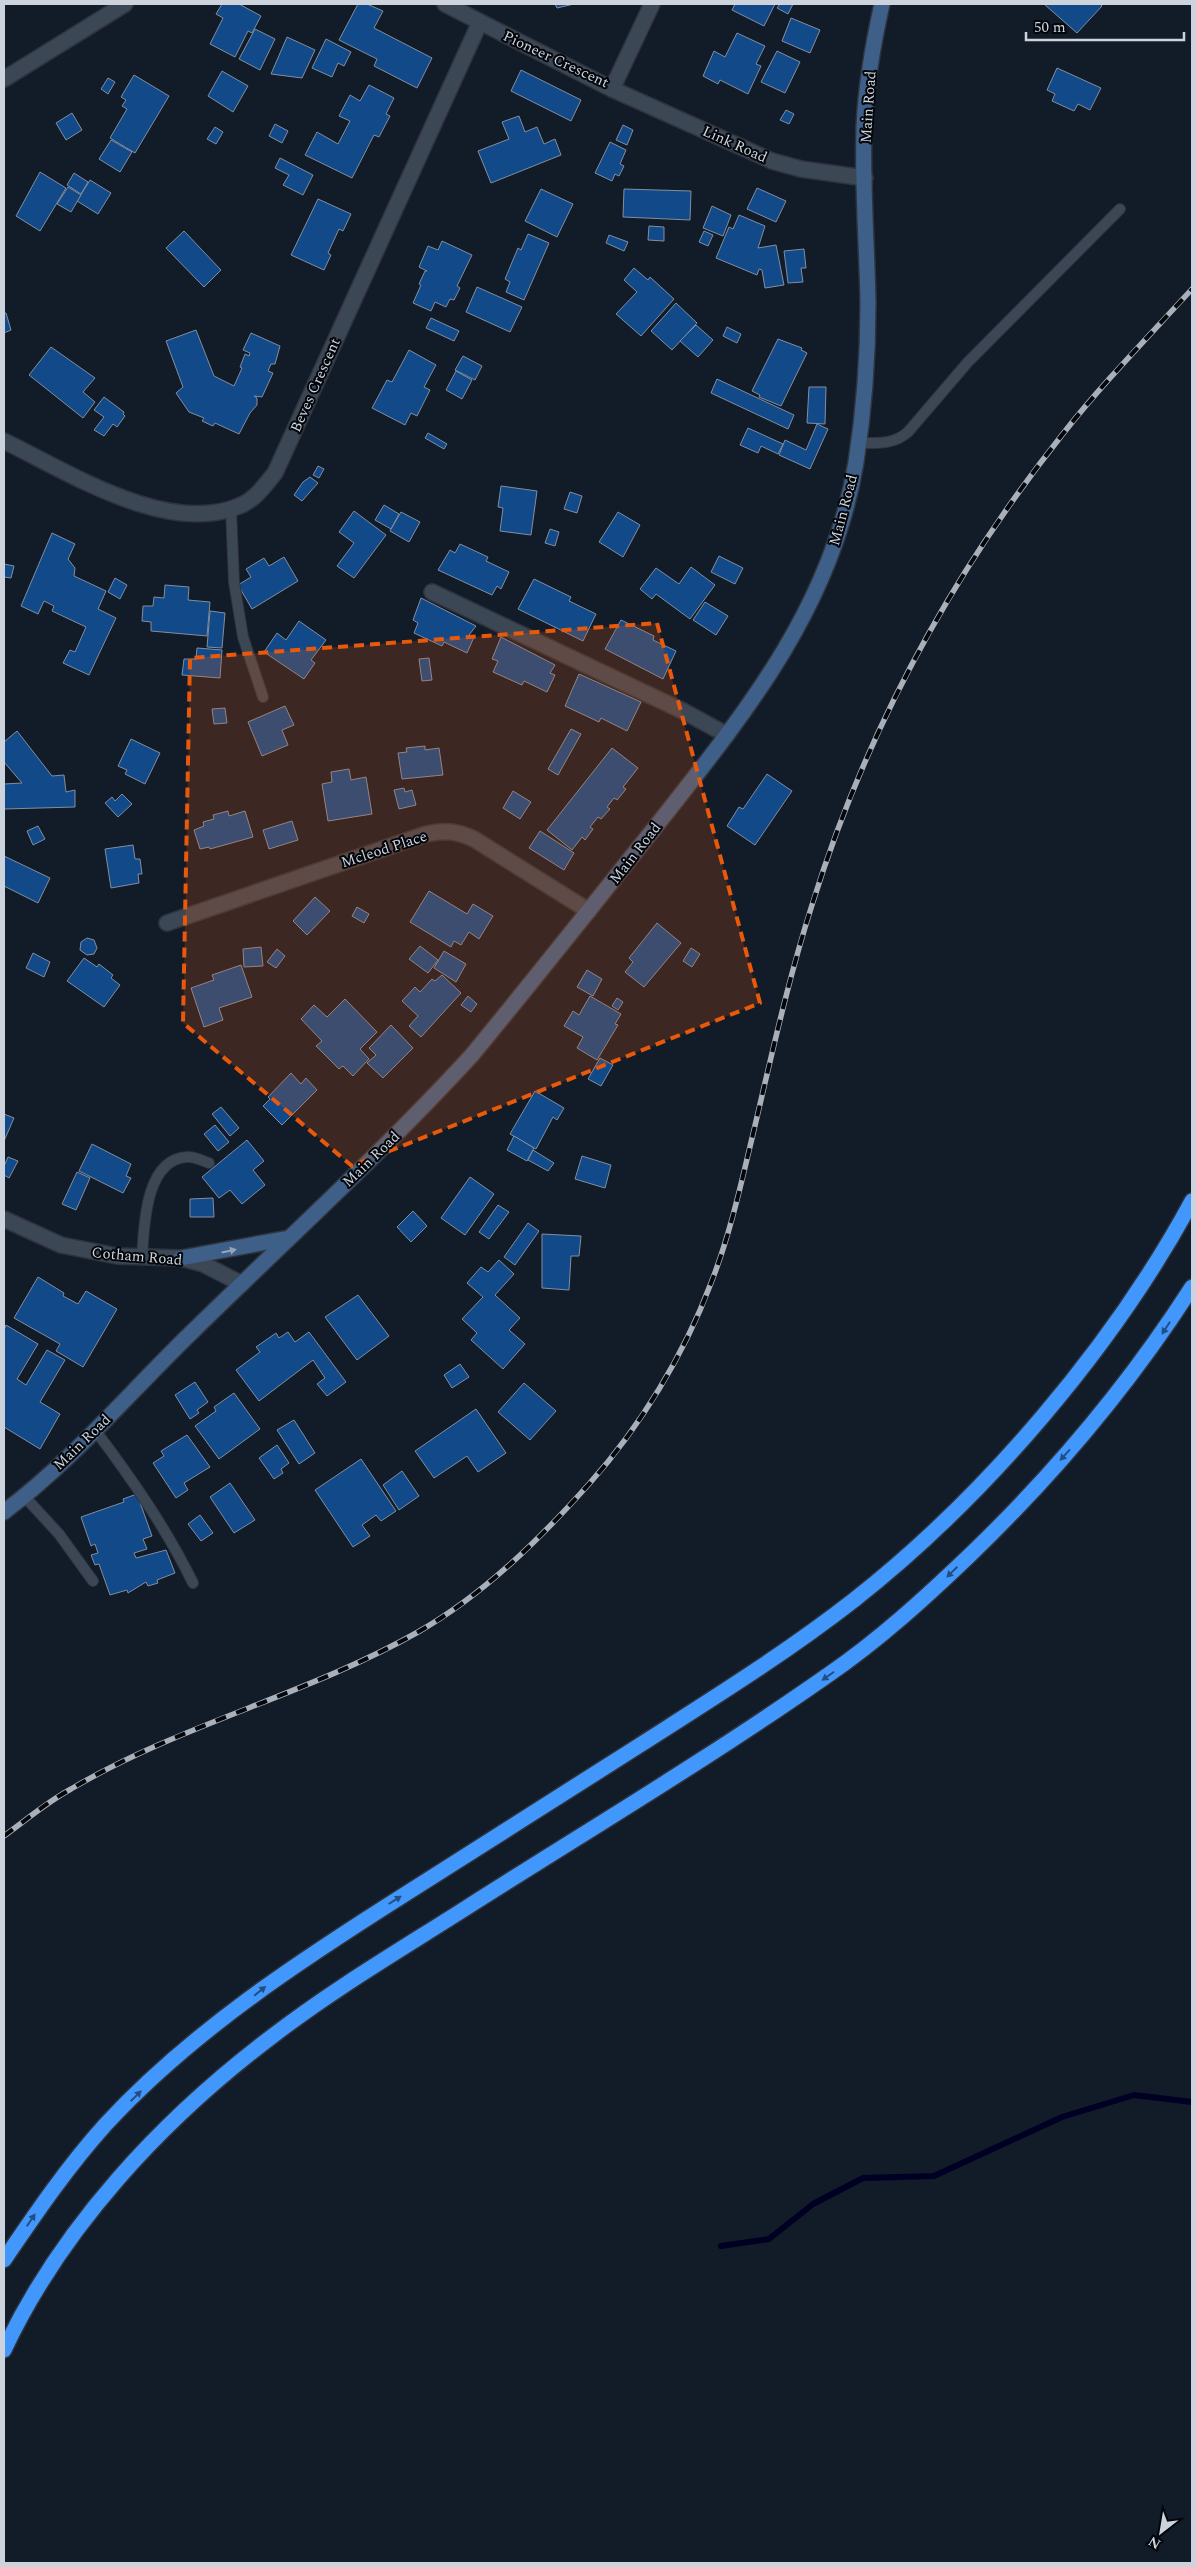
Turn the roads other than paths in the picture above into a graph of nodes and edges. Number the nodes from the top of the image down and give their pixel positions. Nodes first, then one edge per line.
1 (125, 4) edge
2 (445, 4) edge
3 (652, 4) edge
4 (882, 4) edge
5 (480, 22) junction
6 (4, 79) edge
7 (612, 89) junction
8 (865, 178) junction
9 (1120, 209) dead end
10 (4, 441) edge
11 (858, 443) junction
12 (231, 509) junction
13 (432, 592) dead end
14 (263, 697) dead end
15 (727, 735) junction
16 (589, 911) junction
17 (167, 923) dead end
18 (210, 1163) dead end
19 (1192, 1201) edge
20 (4, 1219) edge
21 (289, 1238) junction
22 (142, 1257) junction
23 (181, 1258) junction
24 (242, 1284) junction
25 (1192, 1287) edge
26 (95, 1430) junction
27 (24, 1496) junction
28 (4, 1512) edge
29 (93, 1581) dead end
30 (194, 1583) dead end
31 (4, 2260) edge
32 (4, 2350) edge

1 - 6 street
2 - 5 street, Pioneer Crescent
3 - 7 street, Pioneer Crescent
4 - 8 main road, Main Road
5 - 7 street, Pioneer Crescent
5 - 12 street, Beves Crescent
7 - 8 street, Link Road
8 - 11 main road, Main Road
9 - 11 lane
10 - 12 street, Beves Crescent
11 - 15 main road, Main Road
12 - 14 lane
13 - 15 street
15 - 16 main road, Main Road
16 - 17 street, Mcleod Place
16 - 21 main road, Main Road
18 - 22 lane
31 -> 19 highway
20 - 22 street, Cotham Road
23 -> 21 main road
21 - 24 main road, Main Road
22 - 23 street, Cotham Road
23 - 24 street, Cotham Road
24 - 26 main road, Main Road
25 -> 32 highway
26 - 27 main road, Main Road
26 - 30 lane
27 - 28 main road, Main Road
27 - 29 lane

